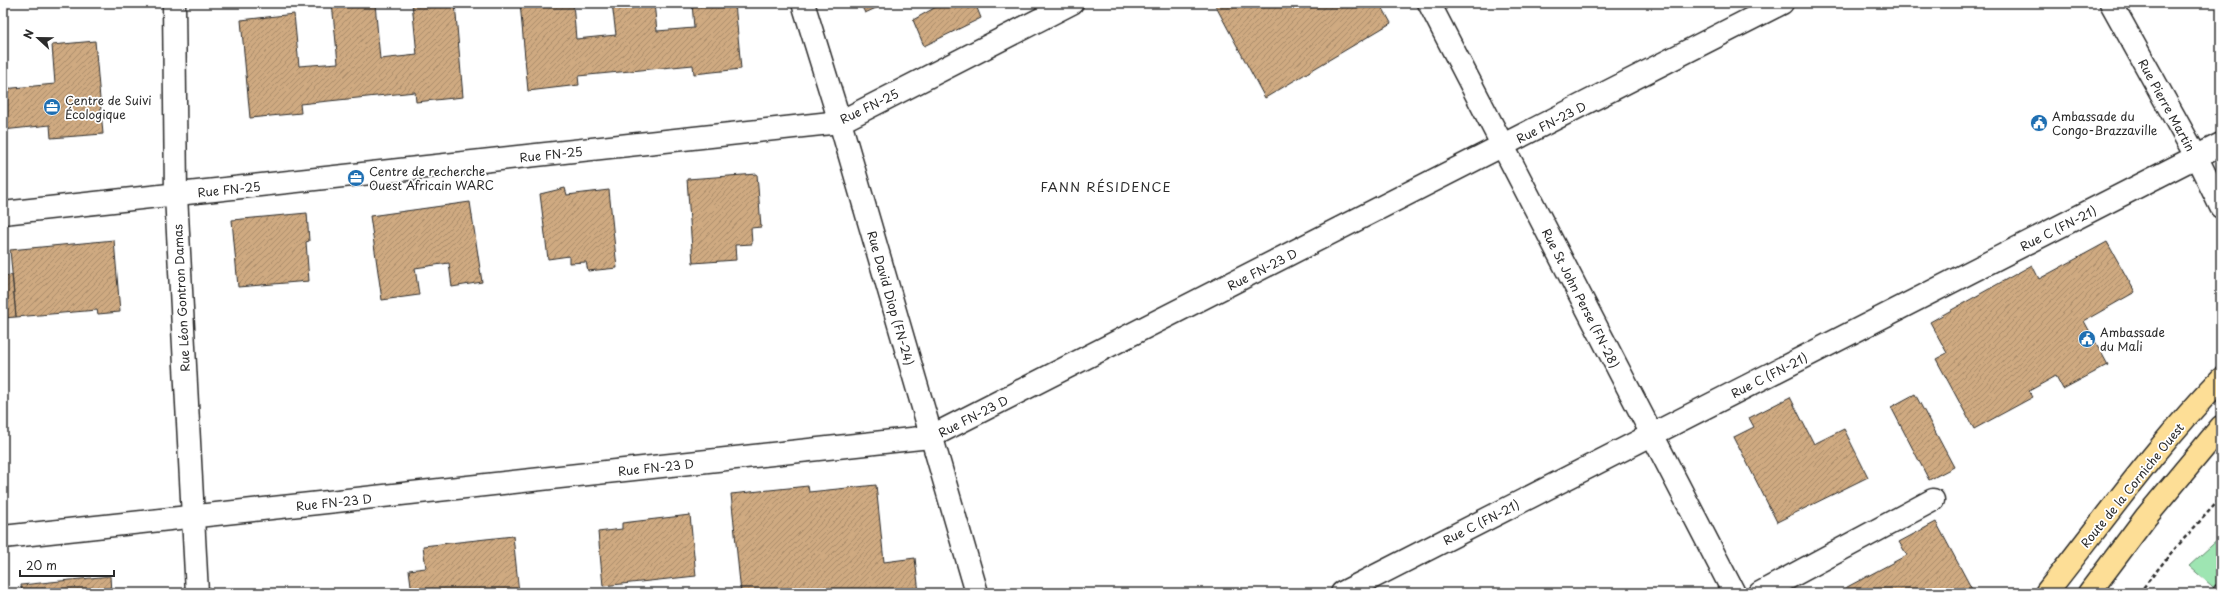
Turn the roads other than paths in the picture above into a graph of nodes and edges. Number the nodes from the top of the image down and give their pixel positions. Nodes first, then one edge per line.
1 (174, 3) edge
2 (803, 3) edge
3 (1072, 3) edge
4 (1429, 3) edge
5 (1782, 3) edge
6 (2111, 3) edge
7 (840, 122) junction
8 (2221, 144) edge
9 (1502, 147) junction
10 (2197, 158) junction
11 (176, 195) junction
12 (2221, 208) edge
13 (3, 213) edge
14 (2221, 379) edge
15 (2221, 427) edge
16 (1651, 435) junction
17 (930, 437) junction
18 (1933, 500) dead end
19 (192, 518) junction
20 (3, 537) edge
21 (2221, 590) edge
22 (197, 593) edge
23 (977, 593) edge
24 (1342, 593) edge
25 (1734, 593) edge
26 (1760, 593) edge
27 (2046, 593) edge
28 (2089, 593) edge
29 (2219, 593) edge

1 - 11 street, Rue Léon Gontron Damas
2 - 7 street, Rue David Diop (FN-24)
3 - 7 street, Rue FN-25
4 - 9 street, Rue St John Perse (FN-28)
5 - 9 street, Rue FN-23 D
6 - 10 street, Rue Pierre Martin
7 - 11 street, Rue FN-25
7 - 17 street, Rue David Diop (FN-24)
8 - 10 street, Rue C (FN-21)
9 - 16 street, Rue St John Perse (FN-28)
9 - 17 street, Rue FN-23 D
10 - 12 street, Rue Pierre Martin
10 - 16 street, Rue C (FN-21)
11 - 13 street, Rue FN-25
11 - 19 street, Rue Léon Gontron Damas
14 - 27 highway, Route de la Corniche Ouest
15 - 28 highway
16 - 24 street, Rue C (FN-21)
16 - 25 street, Rue St John Perse (FN-28)
17 - 19 street, Rue FN-23 D
17 - 23 street, Rue David Diop (FN-24)
18 - 26 street
19 - 20 street, Rue FN-23 D
19 - 22 street, Rue Léon Gontron Damas
21 - 29 lane

